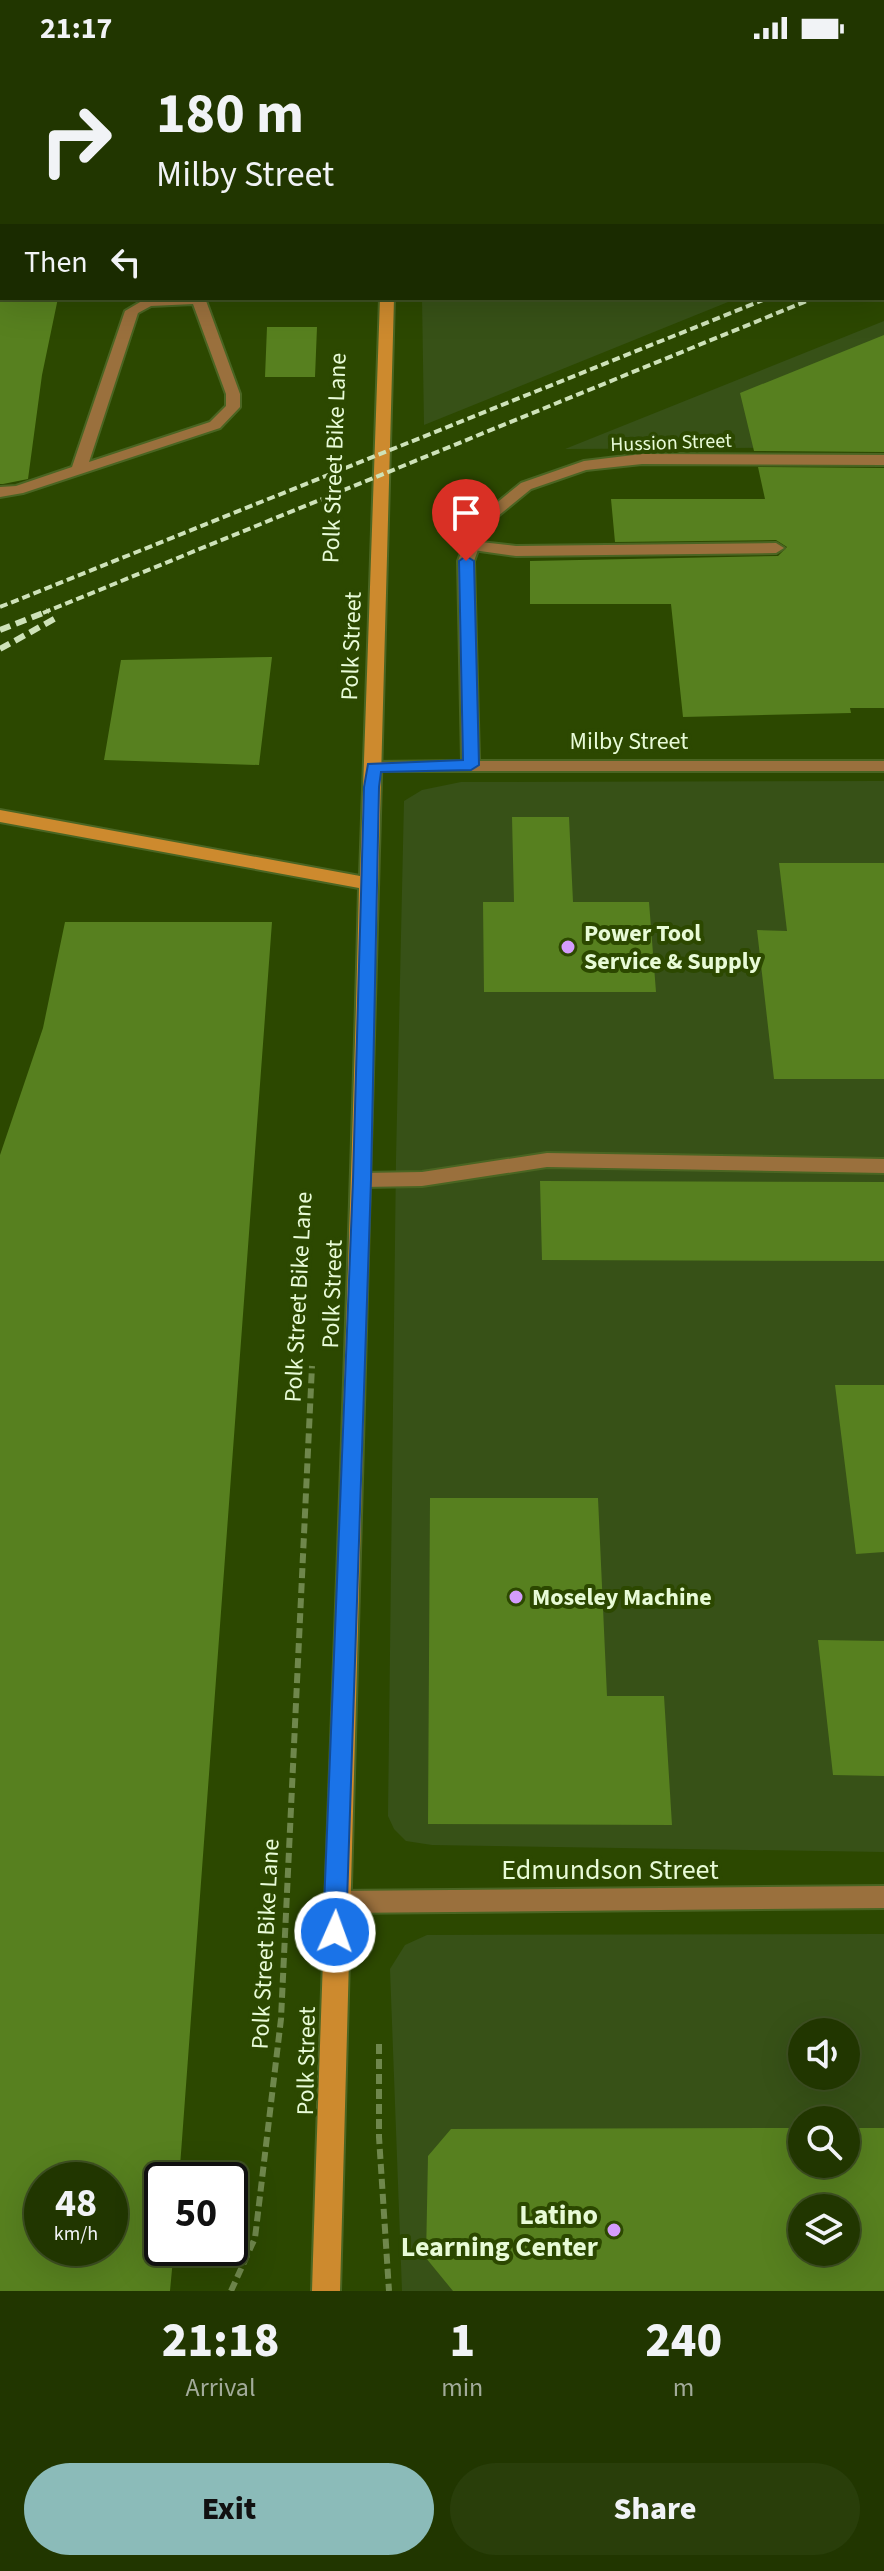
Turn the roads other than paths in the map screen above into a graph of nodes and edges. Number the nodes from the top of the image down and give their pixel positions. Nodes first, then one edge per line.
1 (181, 300) edge
2 (198, 300) edge
3 (387, 300) edge
4 (884, 460) edge
5 (78, 471) junction
6 (0, 492) edge
7 (472, 546) junction
8 (776, 548) dead end
9 (471, 765) junction
10 (884, 766) edge
11 (373, 767) junction
12 (0, 816) edge
13 (370, 884) junction
14 (884, 1166) edge
15 (362, 1180) junction
16 (884, 1897) edge
17 (336, 1902) junction
18 (326, 2291) edge

1 - 5 street
2 - 5 street
3 - 11 main road, Polk Street
4 - 7 street, Hussion Street
5 - 6 street
7 - 8 street
7 - 9 street, Hussion Street
9 - 10 street, Milby Street
9 - 11 street, Milby Street
11 - 13 main road, Polk Street
12 - 13 main road
13 - 15 main road, Polk Street
14 - 15 street
15 - 17 main road, Polk Street
16 - 17 street, Edmundson Street
17 - 18 main road, Polk Street

